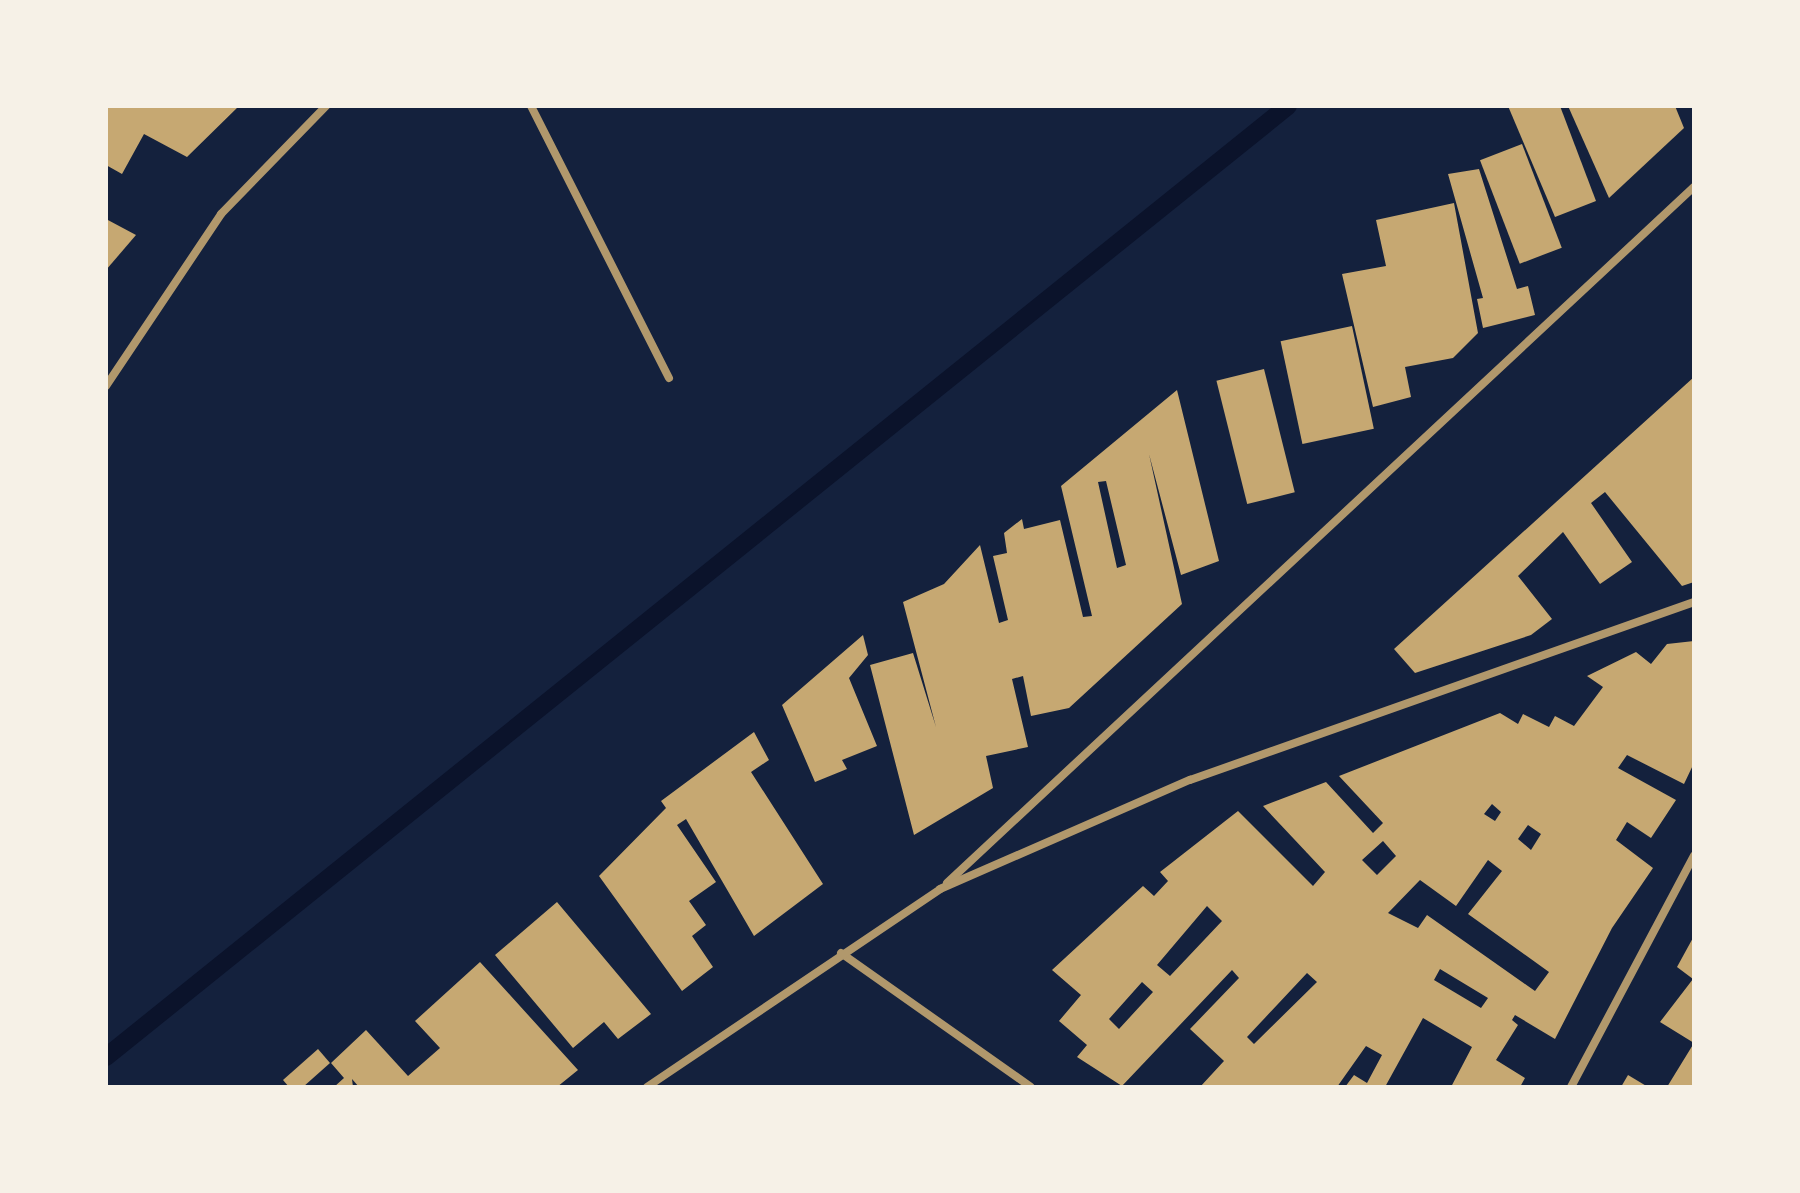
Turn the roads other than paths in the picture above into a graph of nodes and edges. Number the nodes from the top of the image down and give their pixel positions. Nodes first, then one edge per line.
1 (326, 106) edge
2 (531, 106) edge
3 (1694, 187) edge
4 (669, 378) dead end
5 (106, 386) edge
6 (1694, 602) edge
7 (1694, 856) edge
8 (940, 889) junction
9 (841, 953) junction
10 (647, 1087) edge
11 (1031, 1087) edge
12 (1571, 1087) edge

1 - 5 street
2 - 4 street
3 - 8 street
6 - 8 street
7 - 12 street
8 - 9 street
9 - 10 street
9 - 11 street

